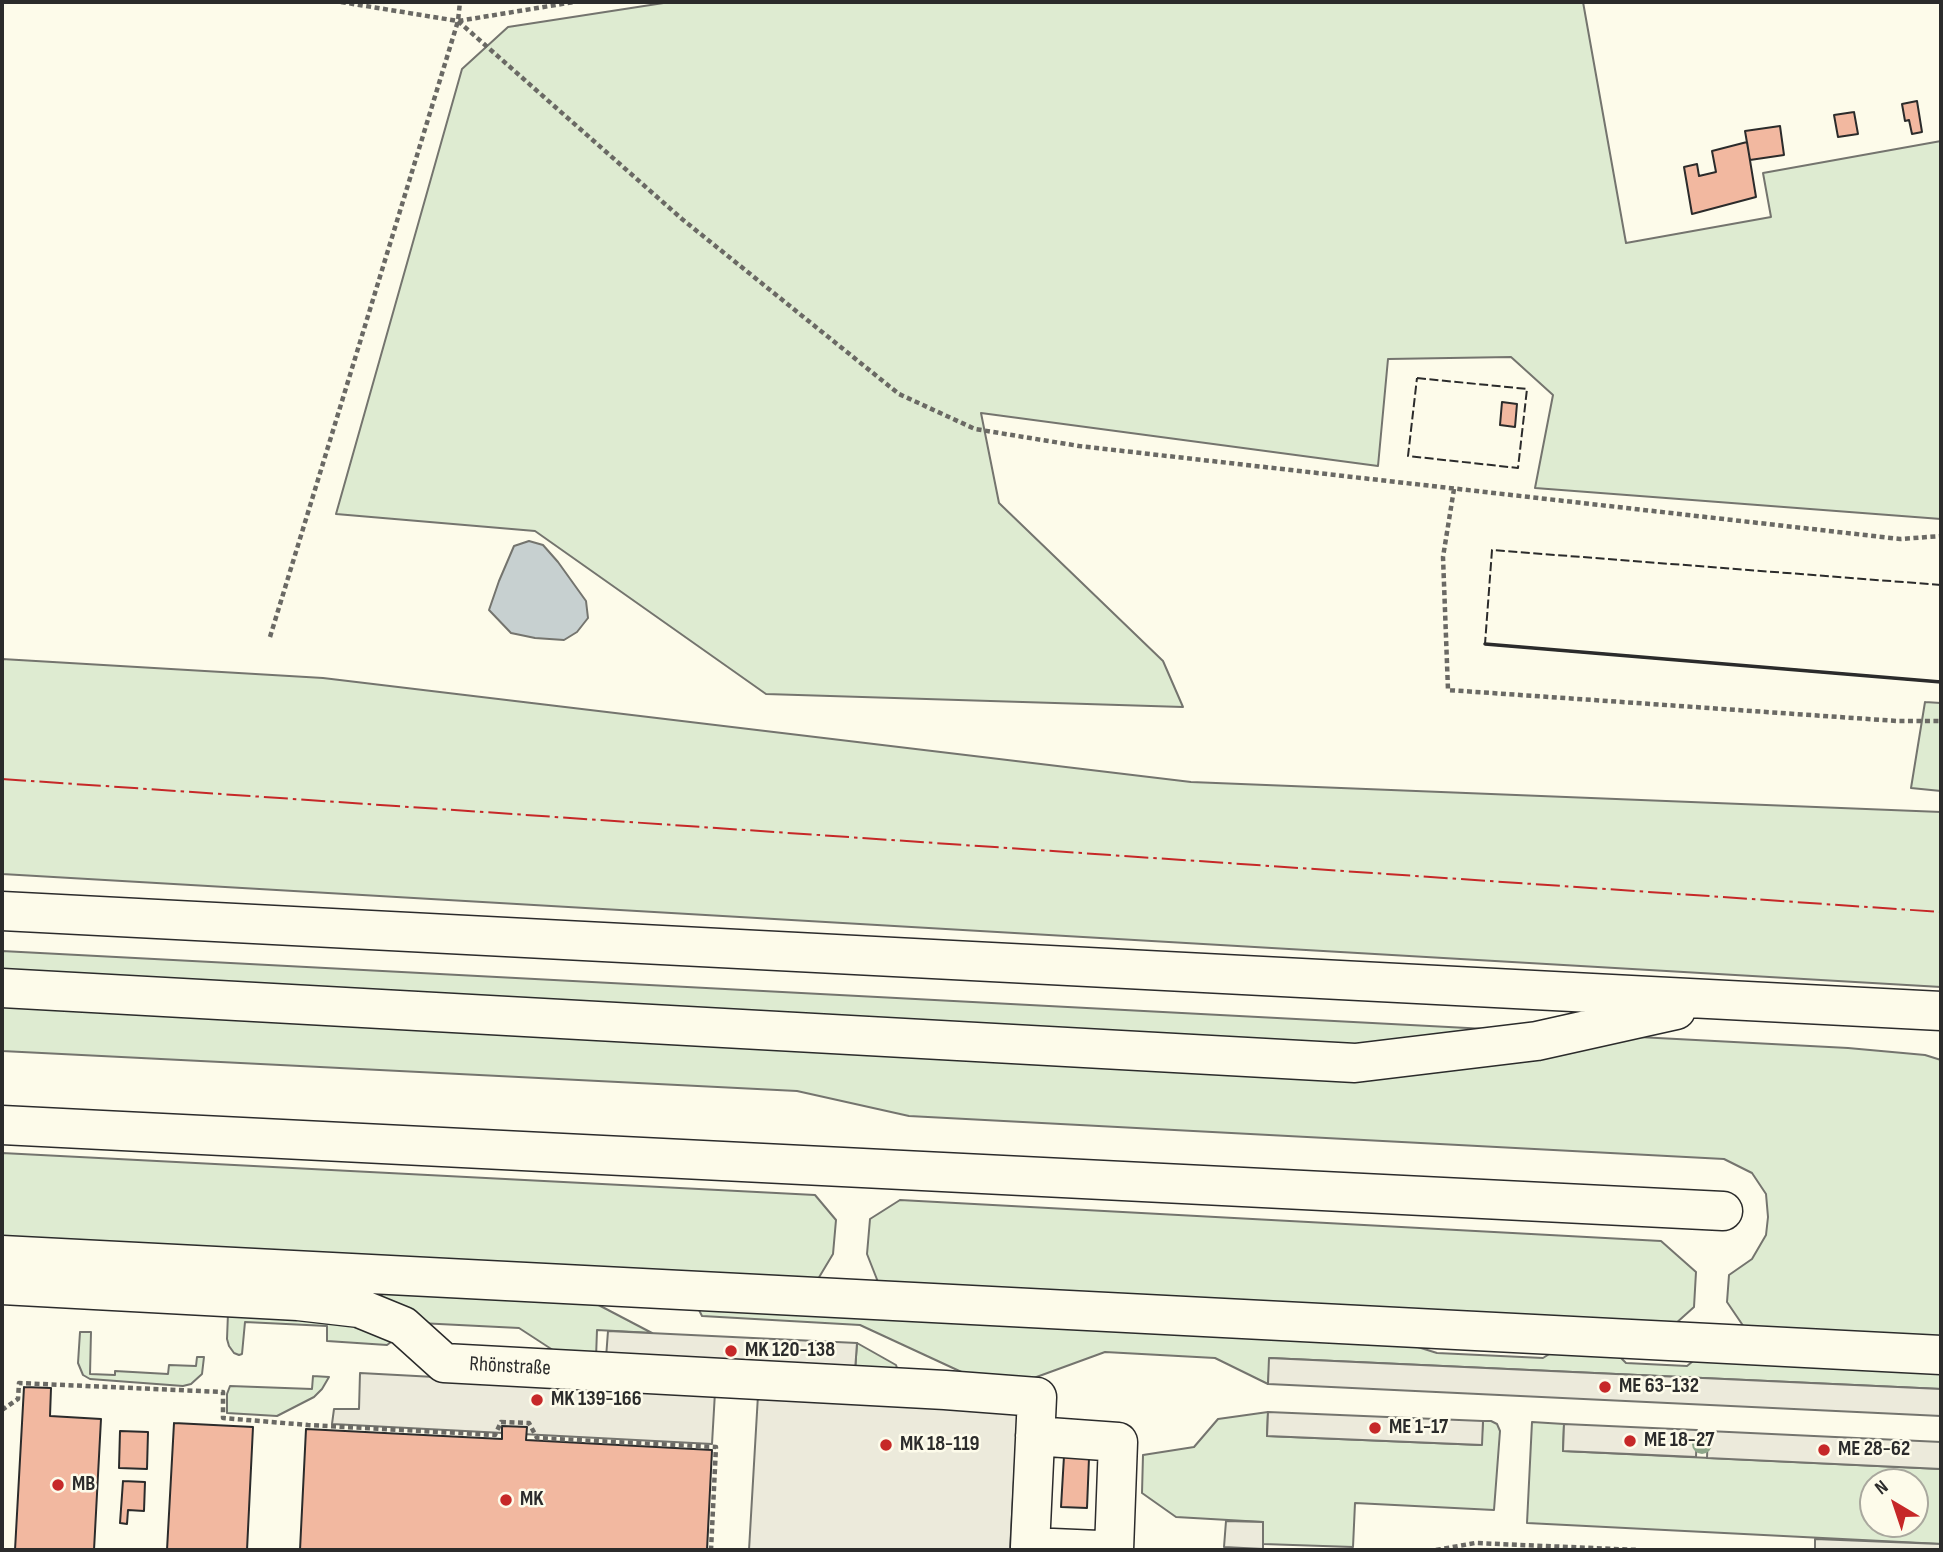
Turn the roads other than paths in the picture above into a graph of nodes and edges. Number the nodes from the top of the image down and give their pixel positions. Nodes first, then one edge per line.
1 (2, 911) edge
2 (2, 988) edge
3 (1724, 999) junction
4 (1941, 1011) edge
5 (2, 1125) edge
6 (1723, 1211) dead end
7 (2, 1255) edge
8 (2, 1285) edge
9 (1941, 1355) edge
10 (1035, 1436) junction
11 (1099, 1550) edge
12 (1114, 1550) edge

1 - 3 lane
2 - 3 lane
3 - 4 lane
5 - 6 lane
7 - 9 lane
8 - 10 lane, Rhönstraße
10 - 11 lane
10 - 12 lane

